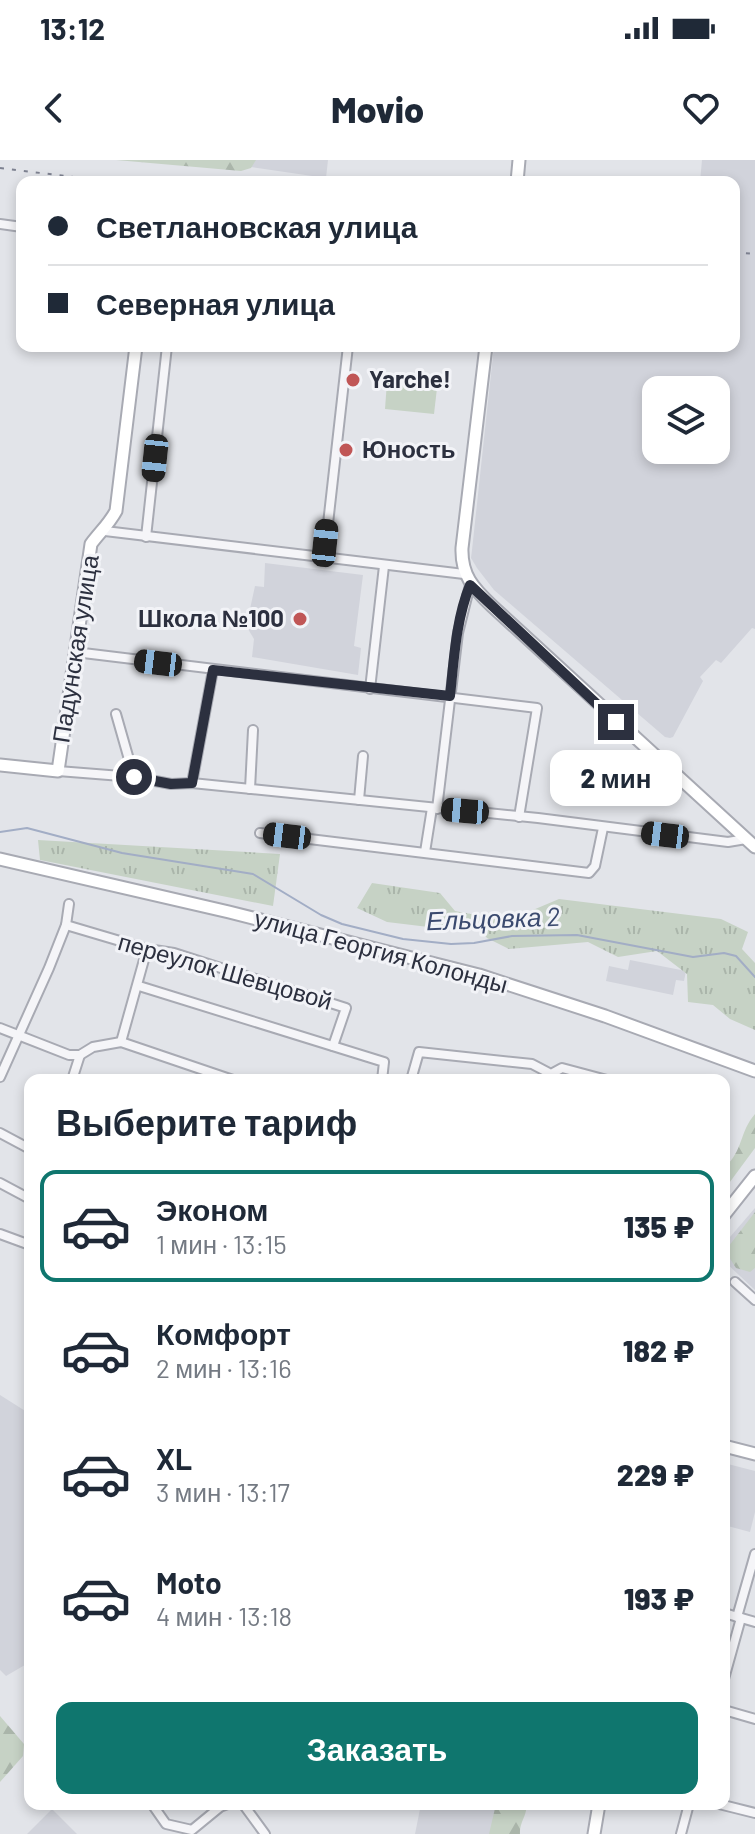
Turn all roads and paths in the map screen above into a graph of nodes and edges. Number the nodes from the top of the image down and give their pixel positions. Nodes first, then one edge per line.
1 (135, 352) edge
2 (166, 352) edge
3 (347, 352) edge
4 (485, 352) edge
5 (105, 531) junction
6 (146, 537) junction
7 (324, 559) junction
8 (384, 566) junction
9 (467, 580) junction
10 (75, 652) junction
11 (213, 670) junction
12 (370, 689) junction
13 (450, 696) junction
14 (116, 714) dead end
15 (253, 730) dead end
16 (363, 756) dead end
17 (0, 765) edge
18 (58, 771) junction
19 (134, 777) junction
20 (192, 783) junction
21 (250, 789) junction
22 (359, 800) junction
23 (435, 808) junction
24 (519, 817) junction
25 (603, 828) junction
26 (260, 833) dead end
27 (750, 843) edge
28 (425, 852) junction
29 (0, 859) edge
30 (69, 904) dead end
31 (66, 925) junction
32 (147, 949) junction
33 (139, 986) junction
34 (0, 1028) edge
35 (19, 1036) junction
36 (121, 1042) junction
37 (333, 1046) junction
38 (80, 1055) junction
39 (755, 1071) edge
40 (74, 1074) edge
41 (215, 1074) edge
42 (383, 1074) edge
43 (413, 1074) edge
44 (551, 1074) edge
45 (551, 1074) edge
46 (584, 1074) edge
47 (0, 1077) edge
48 (0, 1133) edge
49 (24, 1146) edge
50 (755, 1176) edge
51 (0, 1183) edge
52 (24, 1196) edge
53 (730, 1207) edge
54 (0, 1234) edge
55 (24, 1243) edge
56 (735, 1282) dead end
57 (755, 1300) edge
58 (730, 1448) edge
59 (755, 1454) edge
60 (755, 1554) edge
61 (730, 1615) edge
62 (739, 1617) junction
63 (755, 1622) edge
64 (730, 1654) edge
65 (730, 1712) edge
66 (755, 1719) edge
67 (730, 1807) edge
68 (156, 1810) edge
69 (216, 1810) edge
70 (248, 1810) edge
71 (598, 1810) edge
72 (687, 1810) edge
73 (755, 1813) edge
74 (265, 1834) edge
75 (594, 1834) edge
76 (681, 1834) edge

1 - 5 main road, Падунская улица
2 - 6 street
3 - 7 street
4 - 9 main road
5 - 6 street
5 - 10 main road, Падунская улица
6 - 7 street
7 - 8 street
8 - 9 street
8 - 12 street
9 - 13 street
9 - 27 main road
10 - 11 street
10 - 18 main road, Падунская улица
11 - 12 street
11 - 20 street
12 - 13 street
13 - 23 street
13 - 24 street
14 - 19 street
15 - 21 street
16 - 22 street
17 - 18 main road
18 - 19 street
19 - 20 street
20 - 21 street
21 - 22 street
22 - 23 street
23 - 24 street
23 - 28 street
24 - 25 street
25 - 27 street
25 - 28 street
26 - 28 street
29 - 39 main road, улица Георгия Колонды
30 - 31 street
31 - 32 street, переулок Шевцовой
31 - 35 street
32 - 33 street
32 - 37 street, переулок Шевцовой
33 - 36 street
33 - 37 street
34 - 35 street
35 - 38 street
35 - 47 street
36 - 38 street
36 - 41 street
37 - 42 street
38 - 40 street
43 - 44 street
45 - 46 street
48 - 49 street
50 - 53 main road
51 - 52 street
54 - 55 street
56 - 57 street
58 - 59 main road
60 - 62 street
61 - 62 street
62 - 63 street
62 - 64 street
65 - 66 street
67 - 73 street
68 - 69 street
70 - 74 street
71 - 75 main road
72 - 76 street

